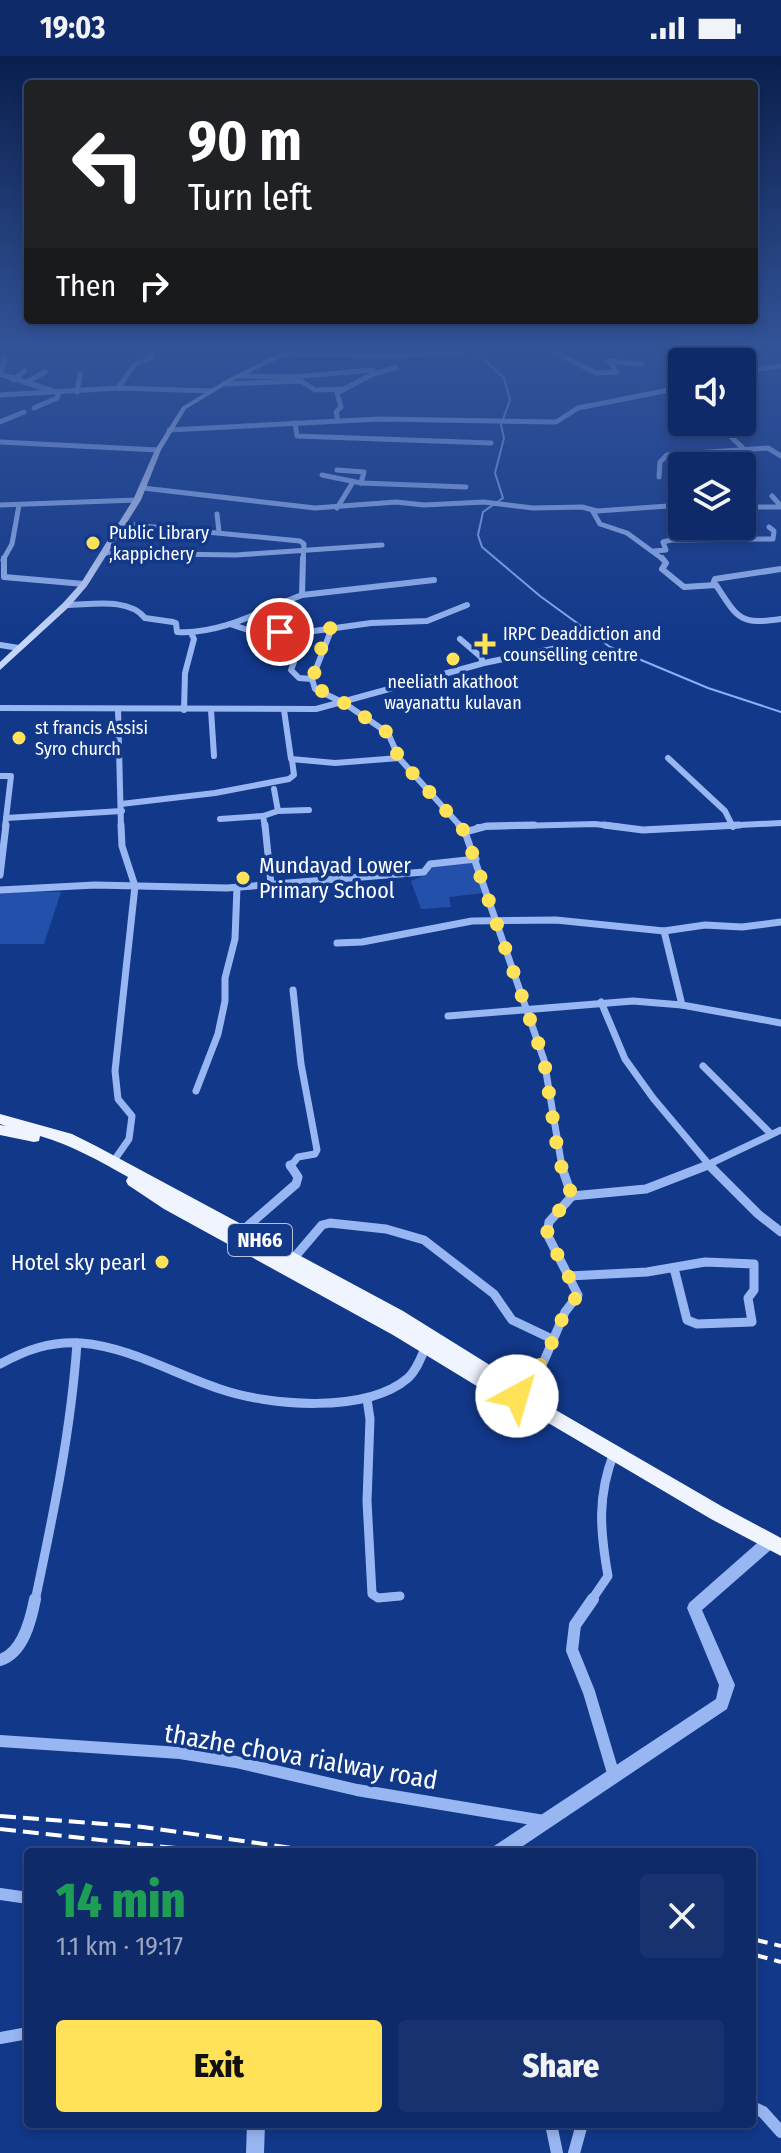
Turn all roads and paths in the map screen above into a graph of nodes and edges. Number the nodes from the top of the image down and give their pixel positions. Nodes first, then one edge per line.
1 (116, 448) edge
2 (768, 448) joint
3 (743, 449) joint
4 (158, 450) joint
5 (781, 456) edge
6 (337, 470) dead end
7 (322, 475) dead end
8 (659, 477) dead end
9 (353, 482) junction
10 (361, 483) junction
11 (466, 487) dead end
12 (143, 488) junction
13 (772, 496) dead end
14 (137, 500) junction
15 (0, 505) edge
16 (19, 505) junction
17 (668, 506) edge
18 (756, 507) edge
19 (781, 507) edge
20 (337, 508) junction
21 (592, 510) junction
22 (217, 514) dead end
23 (123, 524) junction
24 (769, 527) dead end
25 (219, 532) junction
26 (0, 544) edge
27 (12, 544) junction
28 (382, 545) dead end
29 (653, 551) junction
30 (103, 553) junction
31 (304, 553) junction
32 (1, 562) edge
33 (781, 569) edge
34 (434, 580) dead end
35 (84, 584) junction
36 (713, 584) junction
37 (302, 595) junction
38 (66, 605) junction
39 (467, 605) dead end
40 (781, 619) edge
41 (230, 624) junction
42 (332, 628) junction
43 (191, 633) junction
44 (460, 639) dead end
45 (0, 645) edge
46 (19, 648) junction
47 (557, 648) dead end
48 (294, 662) dead end
49 (483, 663) junction
50 (0, 667) edge
51 (312, 679) junction
52 (344, 703) junction
53 (0, 708) edge
54 (118, 709) junction
55 (184, 710) junction
56 (211, 710) junction
57 (284, 710) junction
58 (214, 756) dead end
59 (399, 758) junction
60 (668, 758) dead end
61 (292, 760) junction
62 (0, 776) edge
63 (274, 789) dead end
64 (122, 807) junction
65 (309, 810) dead end
66 (278, 811) junction
67 (263, 816) junction
68 (6, 818) junction
69 (220, 819) dead end
70 (781, 823) edge
71 (733, 827) junction
72 (465, 832) junction
73 (476, 859) junction
74 (0, 875) edge
75 (271, 884) junction
76 (135, 886) junction
77 (237, 887) junction
78 (0, 890) edge
79 (495, 920) junction
80 (781, 922) edge
81 (664, 931) junction
82 (337, 943) dead end
83 (293, 990) dead end
84 (601, 1002) junction
85 (682, 1005) junction
86 (526, 1010) junction
87 (448, 1016) dead end
88 (781, 1023) edge
89 (703, 1066) dead end
90 (196, 1091) dead end
91 (0, 1119) edge
92 (0, 1130) edge
93 (778, 1132) edge
94 (113, 1162) junction
95 (709, 1165) junction
96 (572, 1196) junction
97 (242, 1231) junction
98 (781, 1232) edge
99 (293, 1259) junction
100 (674, 1268) junction
101 (569, 1276) junction
102 (552, 1339) junction
103 (428, 1342) junction
104 (77, 1343) junction
105 (0, 1364) edge
106 (512, 1392) junction
107 (367, 1399) junction
108 (614, 1453) junction
109 (775, 1544) edge
110 (400, 1596) dead end
111 (0, 1660) edge
112 (0, 1741) edge
113 (614, 1776) junction
114 (545, 1821) junction
115 (506, 1848) edge
116 (0, 1894) edge
117 (24, 1897) edge
118 (24, 2034) edge
119 (0, 2038) edge
120 (756, 2109) edge
121 (256, 2128) edge
122 (552, 2128) edge
123 (581, 2128) edge
124 (781, 2132) edge
125 (255, 2153) edge
126 (557, 2153) edge
127 (574, 2153) edge

1 - 4 street
2 - 3 street
2 - 5 street
3 - 8 street
4 - 12 main road
6 - 10 street
7 - 9 street
9 - 10 street
9 - 20 street
10 - 11 street
12 - 14 main road
12 - 20 street
13 - 19 street
14 - 16 street
14 - 23 main road
15 - 16 street
16 - 27 street
17 - 21 street
18 - 19 street
20 - 21 street
21 - 29 street
22 - 25 street
23 - 25 street
23 - 30 main road
24 - 29 street
25 - 31 street
26 - 27 street
27 - 32 street
28 - 31 street
29 - 36 street
30 - 31 street
30 - 35 main road
31 - 37 street
32 - 35 street
33 - 36 street
34 - 37 street
35 - 38 main road
36 - 40 street
37 - 41 street
38 - 43 street
38 - 46 main road
39 - 42 street
41 - 42 street
41 - 43 street
42 - 51 street
43 - 55 street
44 - 49 street
45 - 46 street
46 - 50 main road
47 - 49 street
48 - 51 street
49 - 52 street
51 - 52 street
52 - 57 street
52 - 59 street
53 - 54 street
54 - 55 street
54 - 64 street
55 - 56 street
56 - 57 street
56 - 58 street
57 - 61 street
59 - 61 street
59 - 72 street
60 - 71 street
61 - 64 street
62 - 68 street
63 - 66 street
64 - 68 street
64 - 76 street
65 - 66 street
66 - 67 street
67 - 69 street
67 - 75 street
68 - 74 street
70 - 71 street
71 - 72 street
72 - 73 street
73 - 75 street
73 - 79 street
75 - 77 street
76 - 77 street
76 - 78 street
76 - 94 street
77 - 90 street
79 - 81 street
79 - 82 street
79 - 86 street
80 - 81 street
81 - 85 street
83 - 97 street
84 - 85 street
84 - 86 street
84 - 95 street
85 - 88 street
86 - 87 street
86 - 96 street
89 - 93 street
91 - 94 highway, NH66
92 - 103 highway
93 - 95 street
94 - 97 highway, NH66
95 - 96 street
95 - 98 street
96 - 101 street
97 - 99 highway, NH66
99 - 102 street
99 - 103 highway, NH66
100 - 100 street
100 - 101 street
101 - 102 street
102 - 106 street
103 - 106 highway
103 - 107 street
104 - 105 street
104 - 107 street
104 - 111 street
106 - 108 highway
107 - 110 street
108 - 109 highway
108 - 113 street
109 - 113 street
112 - 114 street, thazhe chova rialway road
113 - 114 street
114 - 115 street
116 - 117 street
118 - 119 street
120 - 124 street
121 - 125 street
122 - 126 street
123 - 127 street

